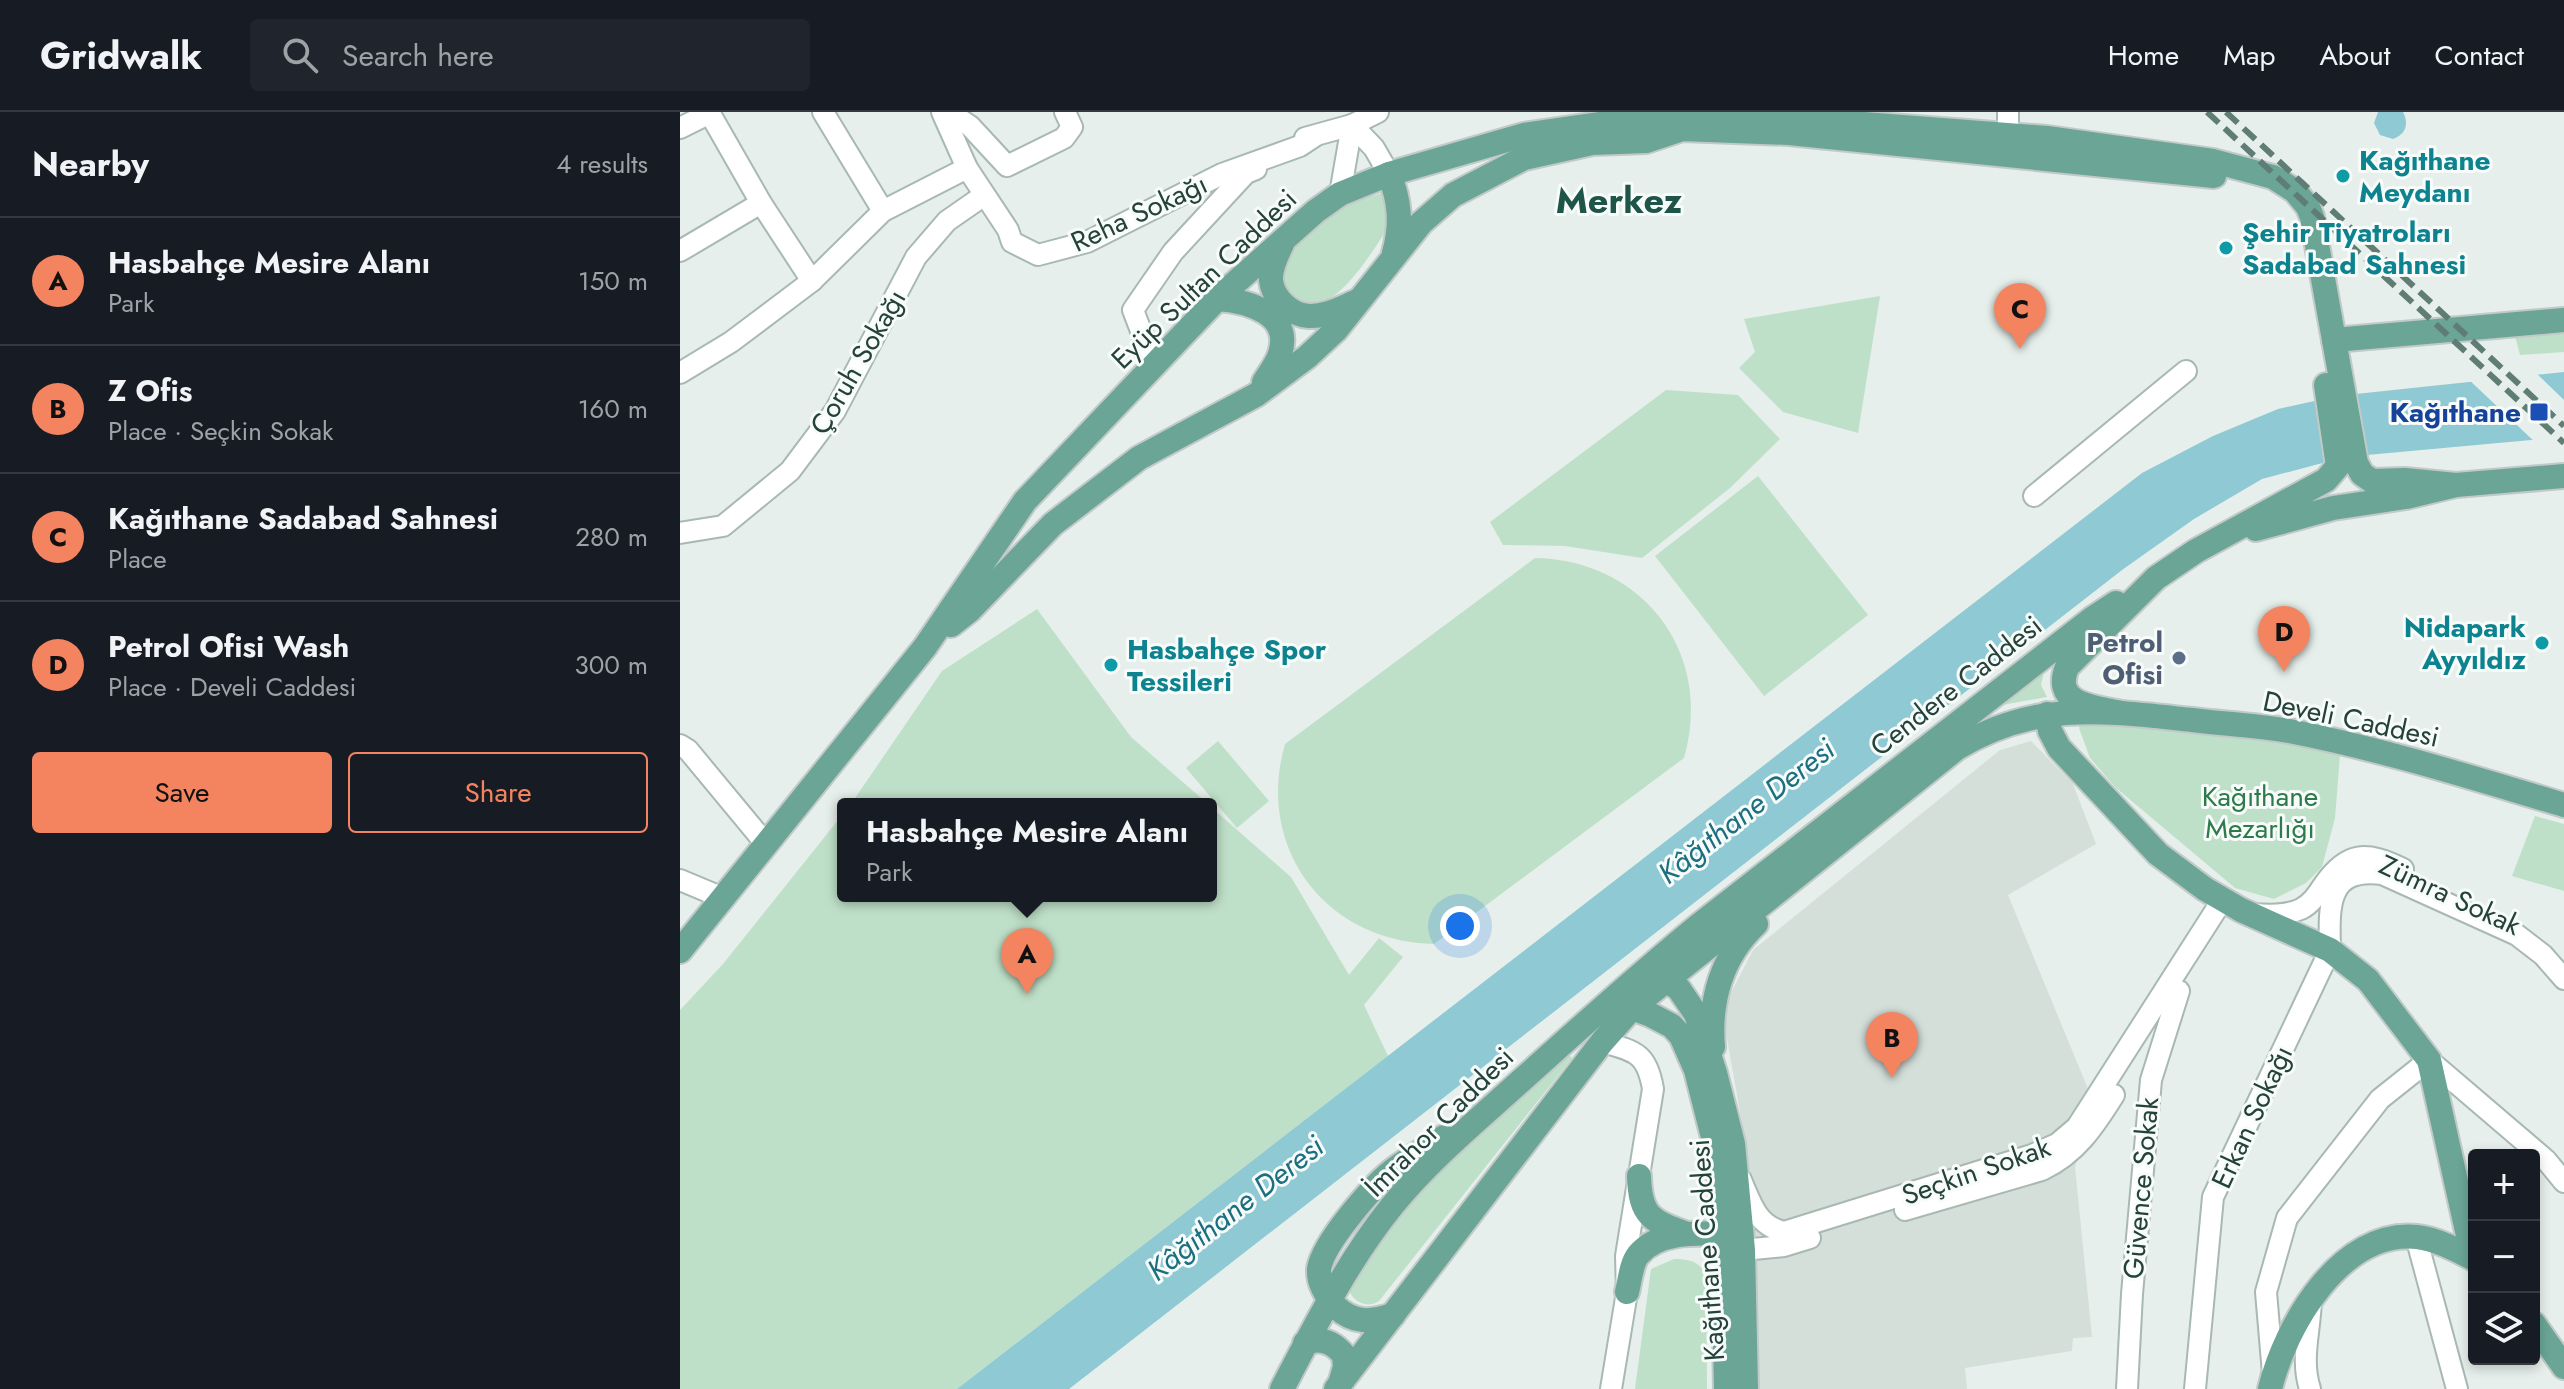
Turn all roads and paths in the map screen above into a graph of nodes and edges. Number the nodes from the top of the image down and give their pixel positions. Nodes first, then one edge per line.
1 (710, 112) edge
2 (823, 112) edge
3 (1065, 112) edge
4 (1378, 112) edge
5 (1733, 113) edge
6 (944, 114) edge
7 (2010, 121) edge
8 (1352, 125) junction
9 (680, 128) edge
10 (1268, 151) junction
11 (2122, 157) junction
12 (967, 168) junction
13 (1389, 174) junction
14 (1340, 194) junction
15 (983, 196) junction
16 (761, 203) junction
17 (883, 211) junction
18 (1285, 238) junction
19 (680, 251) edge
20 (1390, 265) junction
21 (812, 281) junction
22 (1363, 298) junction
23 (1217, 299) junction
24 (2564, 320) edge
25 (2327, 347) junction
26 (1154, 365) junction
27 (2186, 371) dead end
28 (680, 373) edge
29 (1256, 395) junction
30 (2347, 465) junction
31 (2564, 476) edge
32 (2456, 485) junction
33 (2034, 496) dead end
34 (680, 533) edge
35 (2219, 538) junction
36 (2156, 578) junction
37 (925, 647) junction
38 (2121, 713) junction
39 (2047, 714) junction
40 (680, 745) edge
41 (2564, 805) edge
42 (766, 844) junction
43 (680, 880) edge
44 (1785, 887) junction
45 (723, 898) junction
46 (2235, 905) junction
47 (2330, 950) junction
48 (680, 951) edge
49 (2564, 963) edge
50 (1657, 973) junction
51 (2564, 979) edge
52 (2179, 991) junction
53 (1632, 1008) junction
54 (1602, 1042) junction
55 (2429, 1060) junction
56 (1715, 1073) junction
57 (1736, 1169) junction
58 (1639, 1176) junction
59 (2564, 1182) edge
60 (2468, 1232) edge
61 (1687, 1234) junction
62 (1723, 1234) junction
63 (2416, 1237) junction
64 (1743, 1250) junction
65 (2468, 1256) edge
66 (1627, 1292) junction
67 (2311, 1297) junction
68 (1329, 1299) junction
69 (1393, 1315) junction
70 (2540, 1333) edge
71 (1305, 1343) junction
72 (2564, 1367) edge
73 (2272, 1382) edge
74 (1338, 1386) edge
75 (1282, 1389) edge
76 (1611, 1389) edge
77 (1726, 1389) edge
78 (1746, 1389) edge
79 (2127, 1389) edge
80 (2195, 1389) edge
81 (2310, 1389) edge
82 (2457, 1389) edge

1 - 9 street
1 - 16 street
2 - 17 street
3 - 6 street
4 - 8 street, Reha Sokağı
5 - 7 main road, Eyüp Sultan Caddesi
5 - 13 main road, Eyüp Sultan Caddesi
6 - 12 street, Reha Sokağı
7 - 11 main road, Eyüp Sultan Caddesi
8 - 10 street, Reha Sokağı
8 - 13 street
8 - 14 street
10 - 15 street, Reha Sokağı
10 - 26 street
11 - 20 main road, Eyüp Sultan Caddesi
11 - 25 main road, Eyüp Sultan Caddesi
12 - 15 street, Reha Sokağı
12 - 17 street
13 - 14 main road, Eyüp Sultan Caddesi
13 - 20 main road
14 - 18 main road, Eyüp Sultan Caddesi
15 - 34 street, Çoruh Sokağı
16 - 19 street
16 - 21 street
17 - 21 street
18 - 22 main road
18 - 23 main road, Eyüp Sultan Caddesi
20 - 22 main road, Eyüp Sultan Caddesi
21 - 28 street
22 - 29 main road, Eyüp Sultan Caddesi
23 - 26 main road, Eyüp Sultan Caddesi
23 - 29 main road
24 - 25 main road
25 - 30 main road
26 - 37 main road, Eyüp Sultan Caddesi
27 - 33 street
29 - 37 main road, Eyüp Sultan Caddesi
30 - 32 main road
30 - 35 main road
31 - 32 main road
32 - 35 main road
35 - 36 main road
36 - 38 main road
36 - 50 main road, Cendere Caddesi
37 - 42 main road, Eyüp Sultan Caddesi
38 - 39 main road, Cendere Caddesi
38 - 41 main road, Develi Caddesi
39 - 44 main road, Cendere Caddesi
39 - 46 main road
40 - 42 street
42 - 45 main road, Eyüp Sultan Caddesi
43 - 45 street
44 - 50 main road, Cendere Caddesi
44 - 56 main road
45 - 48 main road, Eyüp Sultan Caddesi
46 - 47 main road
46 - 49 street, Zümra Sokak
46 - 52 street, Seçkin Sokak
46 - 57 street, Seçkin Sokak
47 - 51 street, Zümra Sokak
47 - 55 main road
47 - 80 street, Erkan Sokağı
50 - 53 main road, Cendere Caddesi
50 - 56 main road, Kağıthane Caddesi
50 - 68 main road, İmrahor Caddesi
52 - 64 street, Seçkin Sokak
52 - 79 street, Güvence Sokak
53 - 54 main road
53 - 62 main road, Kağıthane Caddesi
54 - 58 street
54 - 69 main road
55 - 59 street
55 - 60 main road
55 - 73 street
56 - 57 main road, Kağıthane Caddesi
57 - 64 main road, Kağıthane Caddesi
58 - 61 main road
58 - 66 street
61 - 62 main road
61 - 66 main road
62 - 64 main road
62 - 77 main road, Kağıthane Caddesi
63 - 65 main road
63 - 67 main road
63 - 82 street
64 - 78 main road, Kağıthane Caddesi
66 - 76 street
67 - 73 main road
67 - 81 street
68 - 69 main road
68 - 71 main road
69 - 74 main road
70 - 72 main road
71 - 74 main road
71 - 75 main road

